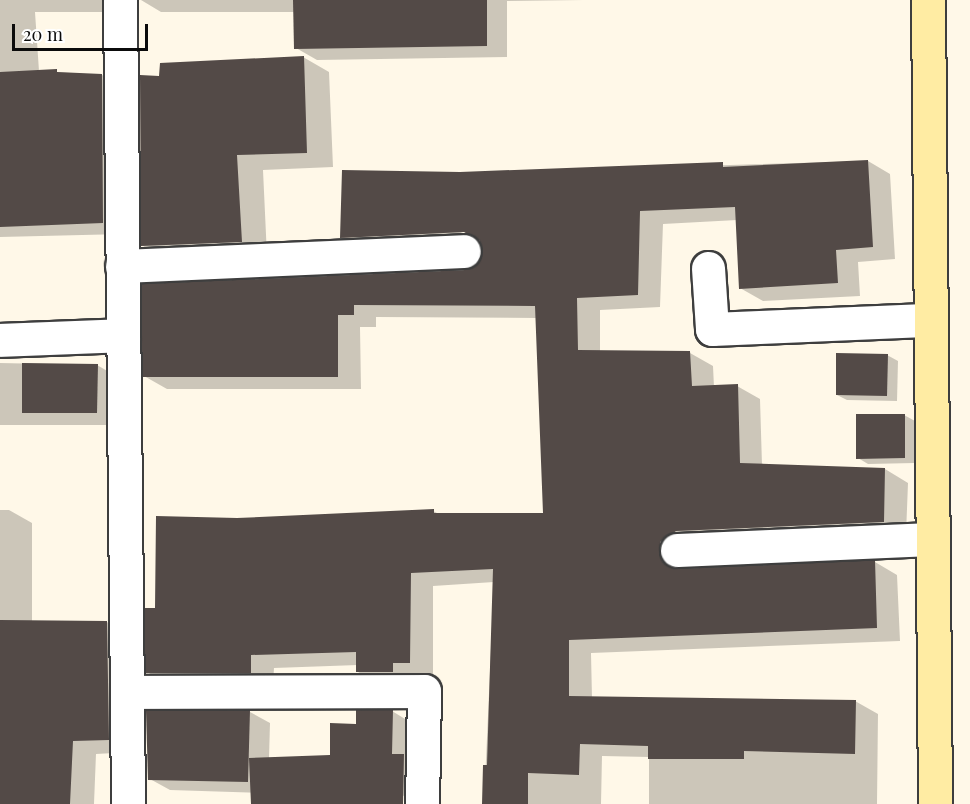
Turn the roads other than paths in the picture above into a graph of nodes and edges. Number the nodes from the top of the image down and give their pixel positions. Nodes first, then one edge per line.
1 (120, 0) edge
2 (928, 0) edge
3 (464, 251) dead end
4 (122, 266) junction
5 (708, 268) dead end
6 (931, 320) junction
7 (123, 334) junction
8 (0, 340) edge
9 (932, 539) junction
10 (677, 550) dead end
11 (127, 692) junction
12 (128, 804) edge
13 (422, 804) edge
14 (935, 804) edge

1 - 4 street
2 - 6 street
3 - 4 street
4 - 7 street
5 - 6 street
6 - 9 street
7 - 8 street
7 - 11 street
9 - 10 street
9 - 14 street
11 - 12 street
11 - 13 street

